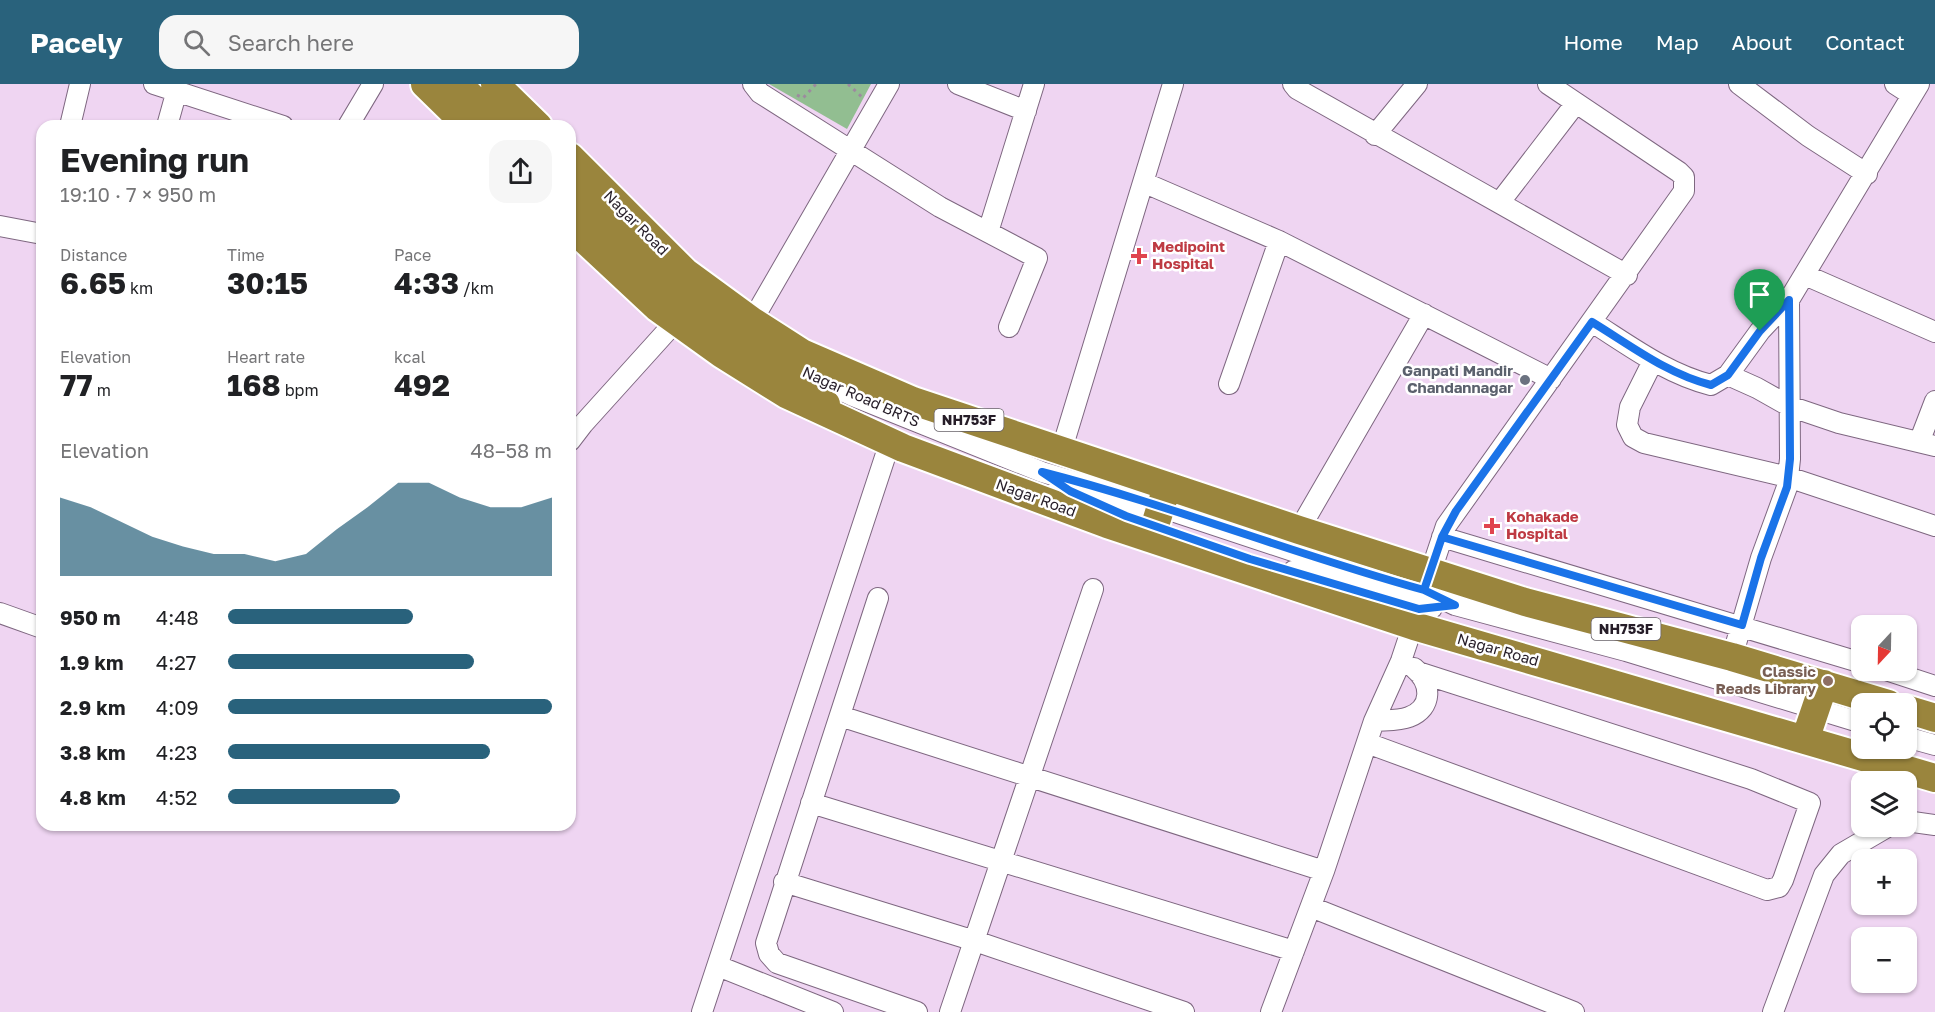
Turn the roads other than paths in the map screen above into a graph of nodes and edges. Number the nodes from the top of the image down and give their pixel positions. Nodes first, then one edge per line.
1 (80, 84) edge
2 (154, 84) edge
3 (373, 84) edge
4 (425, 84) edge
5 (458, 84) edge
6 (495, 84) edge
7 (753, 84) edge
8 (889, 84) edge
9 (958, 84) edge
10 (1034, 84) edge
11 (1173, 84) edge
12 (1293, 84) edge
13 (1418, 84) edge
14 (1548, 84) edge
15 (1739, 84) edge
16 (1895, 84) edge
17 (177, 90) junction
18 (1916, 90) edge
19 (1576, 103) junction
20 (1026, 111) junction
21 (71, 120) edge
22 (169, 120) edge
23 (252, 120) edge
24 (352, 120) edge
25 (462, 120) edge
26 (495, 120) edge
27 (532, 120) edge
28 (1375, 135) junction
29 (852, 152) junction
30 (576, 163) edge
31 (1867, 174) junction
32 (1145, 183) junction
33 (576, 198) edge
34 (1500, 202) junction
35 (0, 226) edge
36 (576, 232) edge
37 (988, 232) junction
38 (36, 233) edge
39 (1279, 241) junction
40 (1627, 275) junction
41 (1805, 275) junction
42 (1789, 300) junction
43 (1424, 314) junction
44 (676, 321) junction
45 (752, 321) junction
46 (1592, 322) junction
47 (1009, 327) dead end
48 (1935, 332) edge
49 (780, 360) junction
50 (1653, 361) junction
51 (1728, 375) junction
52 (1551, 379) junction
53 (1229, 384) dead end
54 (1935, 401) edge
55 (1789, 406) junction
56 (837, 417) junction
57 (576, 433) edge
58 (890, 442) junction
59 (1927, 443) edge
60 (1061, 452) junction
61 (1788, 477) junction
62 (1158, 514) junction
63 (1935, 526) edge
64 (1299, 530) junction
65 (1442, 537) junction
66 (1427, 581) junction
67 (1093, 589) dead end
68 (879, 598) dead end
69 (1455, 605) junction
70 (0, 613) edge
71 (1416, 618) junction
72 (1742, 625) junction
73 (36, 626) edge
74 (1732, 657) junction
75 (1851, 660) edge
76 (1401, 661) junction
77 (1419, 672) junction
78 (1917, 681) edge
79 (1935, 687) edge
80 (1820, 697) junction
81 (1851, 700) edge
82 (1917, 712) edge
83 (840, 716) junction
84 (1851, 716) edge
85 (1935, 718) edge
86 (1374, 721) junction
87 (1805, 740) junction
88 (1917, 740) edge
89 (1367, 743) junction
90 (1935, 745) edge
91 (1935, 778) edge
92 (1030, 779) junction
93 (811, 803) junction
94 (1917, 823) edge
95 (1935, 825) edge
96 (1870, 837) edge
97 (1002, 861) junction
98 (1324, 871) junction
99 (784, 882) junction
100 (1311, 907) junction
101 (975, 941) junction
102 (1294, 951) junction
103 (718, 966) junction
104 (702, 1012) edge
105 (833, 1012) edge
106 (917, 1012) edge
107 (950, 1012) edge
108 (1184, 1012) edge
109 (1270, 1012) edge
110 (1574, 1012) edge
111 (1773, 1012) edge

1 - 21 street
2 - 17 street
3 - 24 street
4 - 25 highway
5 - 26 highway
6 - 27 highway
7 - 29 street
8 - 29 street
9 - 20 street
10 - 20 street
11 - 32 street
12 - 28 street
13 - 28 street
14 - 19 street
15 - 31 street
16 - 18 street
17 - 22 street
17 - 23 street
18 - 31 street
19 - 34 street
19 - 40 street
20 - 37 street
28 - 34 street
29 - 37 street
29 - 45 street
30 - 45 highway, Nagar Road / NH753F
31 - 41 street
32 - 39 street
32 - 60 street
33 - 49 highway
34 - 40 street
35 - 38 street
36 - 44 highway, Nagar Road / NH753F
37 - 47 street
39 - 43 street
39 - 53 street
40 - 46 street
41 - 42 street
41 - 48 street
42 - 51 street
42 - 55 street
43 - 52 street
43 - 64 street
44 - 56 highway, Nagar Road / NH753F
44 - 57 street
45 - 60 highway, Nagar Road / NH753F
46 - 50 street
46 - 52 street
49 - 56 highway
49 - 62 street, Nagar Road BRTS
50 - 51 street
50 - 61 street
51 - 55 street
52 - 65 street
54 - 59 street
55 - 59 street
55 - 61 street
56 - 58 highway, Nagar Road / NH753F
58 - 62 highway, Nagar Road / NH753F
58 - 103 street
60 - 62 highway, Nagar Road / NH753F
61 - 63 street
61 - 72 street
62 - 64 highway, Nagar Road / NH753F
62 - 66 street, Nagar Road BRTS
62 - 71 highway, Nagar Road / NH753F
64 - 66 highway, Nagar Road / NH753F
65 - 66 street
65 - 72 street
66 - 69 street, Nagar Road BRTS
66 - 71 street
66 - 74 highway, Nagar Road / NH753F
67 - 92 street
68 - 83 street
69 - 71 street
69 - 80 street
70 - 73 street
71 - 76 street
71 - 87 highway, Nagar Road / NH753F
72 - 74 street
72 - 75 street
74 - 80 highway, Nagar Road / NH753F
76 - 77 street
76 - 86 street
77 - 86 street
77 - 89 street
78 - 79 street
80 - 81 highway, Nagar Road / NH753F
80 - 84 street
80 - 87 highway
82 - 85 highway
83 - 92 street
83 - 93 street
86 - 89 street
87 - 91 highway, Nagar Road / NH753F
88 - 90 street
89 - 98 street
92 - 97 street
92 - 98 street
93 - 97 street
93 - 99 street
94 - 95 street
96 - 111 street
97 - 101 street
97 - 102 street
98 - 100 street
99 - 101 street
99 - 106 street
100 - 102 street
100 - 110 street
101 - 107 street
101 - 108 street
102 - 109 street
103 - 104 street
103 - 105 street

